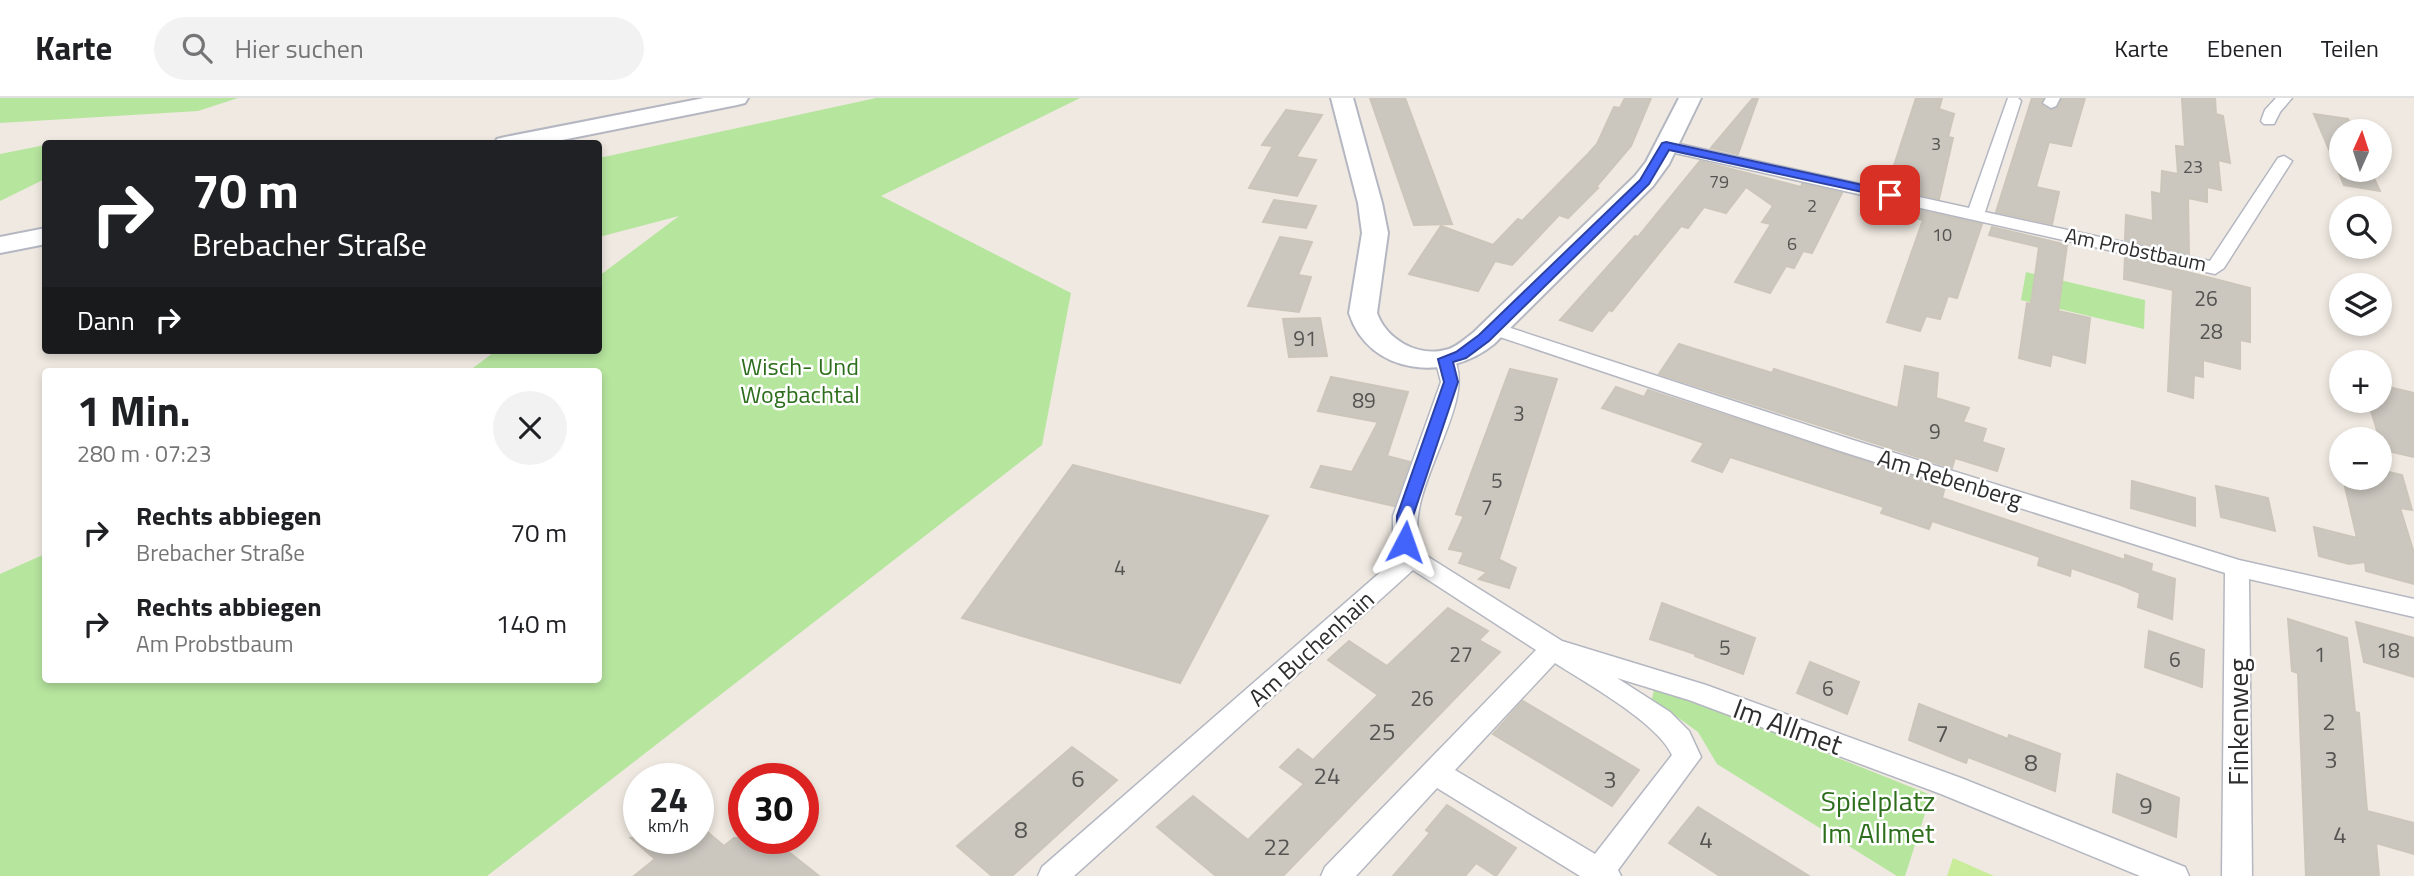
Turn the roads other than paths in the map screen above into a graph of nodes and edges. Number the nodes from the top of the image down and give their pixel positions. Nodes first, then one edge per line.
1 (737, 98) edge
2 (1342, 98) edge
3 (1690, 98) edge
4 (2285, 98) edge
5 (2013, 101) dead end
6 (2269, 121) dead end
7 (525, 140) edge
8 (1666, 146) junction
9 (2284, 161) dead end
10 (1976, 213) junction
11 (42, 237) edge
12 (0, 245) edge
13 (1492, 328) junction
14 (1445, 359) junction
15 (1412, 558) junction
16 (2237, 568) junction
17 (2414, 608) edge
18 (1553, 648) junction
19 (1434, 772) junction
20 (1603, 874) edge
21 (1053, 876) edge
22 (1336, 876) edge
23 (2174, 876) edge
24 (2237, 876) edge

1 - 7 street
2 - 14 street
3 - 8 street
4 - 6 street
5 - 10 street
8 - 10 street, Am Probstbaum
8 - 13 street
9 - 10 street, Am Probstbaum
11 - 12 street
13 - 14 street
13 - 16 street, Am Rebenberg
14 - 15 street
15 - 18 street, Im Allmet
15 - 21 street, Am Buchenhain
16 - 17 street, Am Rebenberg
16 - 24 street, Finkenweg
18 - 19 street
18 - 20 street
18 - 23 street, Im Allmet
19 - 20 street
19 - 22 street

